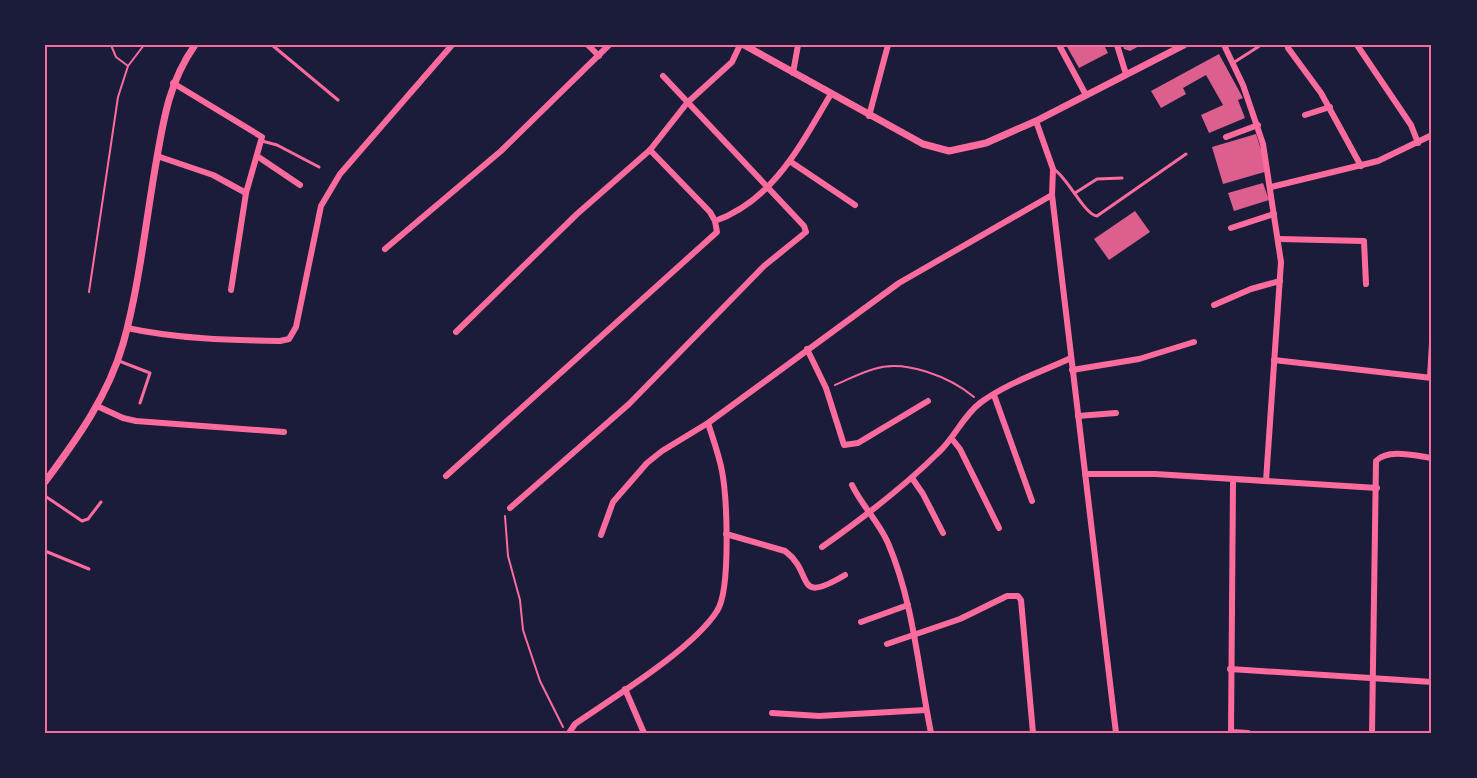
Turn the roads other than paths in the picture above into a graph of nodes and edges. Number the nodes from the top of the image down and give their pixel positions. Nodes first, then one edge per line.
1 (195, 45) edge
2 (272, 45) edge
3 (452, 45) edge
4 (588, 45) edge
5 (609, 45) edge
6 (742, 45) edge
7 (798, 45) edge
8 (888, 45) edge
9 (1059, 45) edge
10 (1117, 45) edge
11 (1184, 45) edge
12 (1224, 45) edge
13 (1261, 45) edge
14 (1357, 45) edge
15 (1288, 48) dead end
16 (599, 56) junction
17 (1232, 64) junction
18 (794, 73) junction
19 (1126, 74) junction
20 (663, 76) dead end
21 (173, 83) junction
22 (831, 94) junction
23 (1086, 94) junction
24 (338, 100) dead end
25 (687, 103) junction
26 (1330, 107) junction
27 (1305, 115) dead end
28 (869, 116) junction
29 (1036, 122) junction
30 (1258, 124) junction
31 (1432, 135) edge
32 (1226, 137) dead end
33 (262, 141) junction
34 (1418, 143) junction
35 (650, 150) junction
36 (1186, 154) dead end
37 (157, 156) junction
38 (257, 156) junction
39 (791, 162) junction
40 (1360, 166) junction
41 (319, 167) dead end
42 (1053, 169) junction
43 (1122, 178) dead end
44 (300, 185) dead end
45 (769, 186) junction
46 (1271, 187) junction
47 (246, 193) junction
48 (1075, 193) junction
49 (1052, 195) junction
50 (855, 205) dead end
51 (1274, 214) junction
52 (715, 221) junction
53 (1231, 228) dead end
54 (1279, 239) junction
55 (386, 249) dead end
56 (1280, 281) junction
57 (1366, 284) dead end
58 (231, 290) dead end
59 (1214, 305) dead end
60 (127, 328) junction
61 (456, 332) dead end
62 (1194, 342) dead end
63 (1432, 343) edge
64 (807, 349) junction
65 (1071, 358) junction
66 (118, 360) junction
67 (1274, 360) junction
68 (1072, 370) junction
69 (1431, 378) edge
70 (994, 394) junction
71 (928, 401) dead end
72 (140, 403) dead end
73 (97, 406) junction
74 (1116, 413) dead end
75 (1078, 416) junction
76 (708, 423) junction
77 (284, 432) dead end
78 (952, 439) junction
79 (1432, 458) edge
80 (1085, 474) junction
81 (446, 476) dead end
82 (912, 478) junction
83 (1233, 481) junction
84 (1266, 481) junction
85 (45, 482) edge
86 (852, 484) dead end
87 (1377, 488) junction
88 (45, 496) edge
89 (1032, 501) dead end
90 (101, 502) dead end
91 (510, 508) road end
92 (868, 514) junction
93 (999, 528) dead end
94 (943, 533) dead end
95 (726, 534) junction
96 (601, 535) dead end
97 (822, 547) dead end
98 (45, 551) edge
99 (90, 569) dead end
100 (845, 575) dead end
101 (908, 605) junction
102 (861, 622) dead end
103 (915, 634) junction
104 (886, 644) dead end
105 (1230, 669) junction
106 (1374, 677) junction
107 (1432, 682) edge
108 (625, 689) junction
109 (926, 710) junction
110 (772, 713) dead end
111 (567, 733) edge
112 (644, 733) edge
113 (931, 733) edge
114 (1033, 733) edge
115 (1116, 733) edge
116 (1231, 733) edge
117 (1248, 733) edge
118 (1372, 733) edge

1 - 21 street
2 - 24 lane
3 - 60 street
4 - 16 street
5 - 16 street
6 - 18 street
6 - 25 street
7 - 18 street
8 - 28 street
9 - 23 street
10 - 19 street
11 - 19 street
12 - 17 street
13 - 17 lane
14 - 34 street
15 - 26 street
16 - 55 street
17 - 30 street
18 - 22 street
19 - 23 street
20 - 25 street
21 - 33 street
21 - 37 street
22 - 28 street
22 - 39 street
23 - 29 street
25 - 35 street
25 - 45 street
26 - 27 street
26 - 40 street
28 - 29 street
29 - 42 street
30 - 32 street
30 - 46 street
31 - 34 street
33 - 38 street
33 - 41 lane
34 - 40 street
35 - 52 street
35 - 61 street
36 - 48 lane
37 - 47 street
37 - 60 street
38 - 44 street
38 - 47 street
39 - 45 street
39 - 50 street
40 - 46 street
42 - 48 lane
42 - 49 street
43 - 48 lane
45 - 52 street
45 - 91 street
46 - 51 street
47 - 58 street
49 - 64 street
49 - 65 street
51 - 53 street
51 - 54 street
52 - 81 street
54 - 56 street
54 - 57 street
56 - 59 street
56 - 67 street
60 - 66 street
62 - 68 street
63 - 69 street
64 - 71 street
64 - 76 street
65 - 68 street
65 - 70 street
66 - 72 lane
66 - 73 street
67 - 69 street
67 - 84 street
68 - 75 street
70 - 78 street
70 - 89 street
73 - 77 street
73 - 85 street
74 - 75 street
75 - 80 street
76 - 95 street
76 - 96 street
78 - 82 street
78 - 93 street
79 - 87 street
80 - 83 street
80 - 115 street
82 - 92 street
82 - 94 street
83 - 84 street
83 - 105 street
84 - 87 street
86 - 92 street
87 - 106 street
88 - 90 lane
92 - 97 street
92 - 101 street
95 - 100 street
95 - 108 street
98 - 99 lane
101 - 102 street
101 - 103 street
103 - 104 street
103 - 109 street
103 - 114 street
105 - 106 street
105 - 116 street
106 - 107 street
106 - 118 street
108 - 111 street
108 - 112 street
109 - 110 street
109 - 113 street
116 - 117 street

